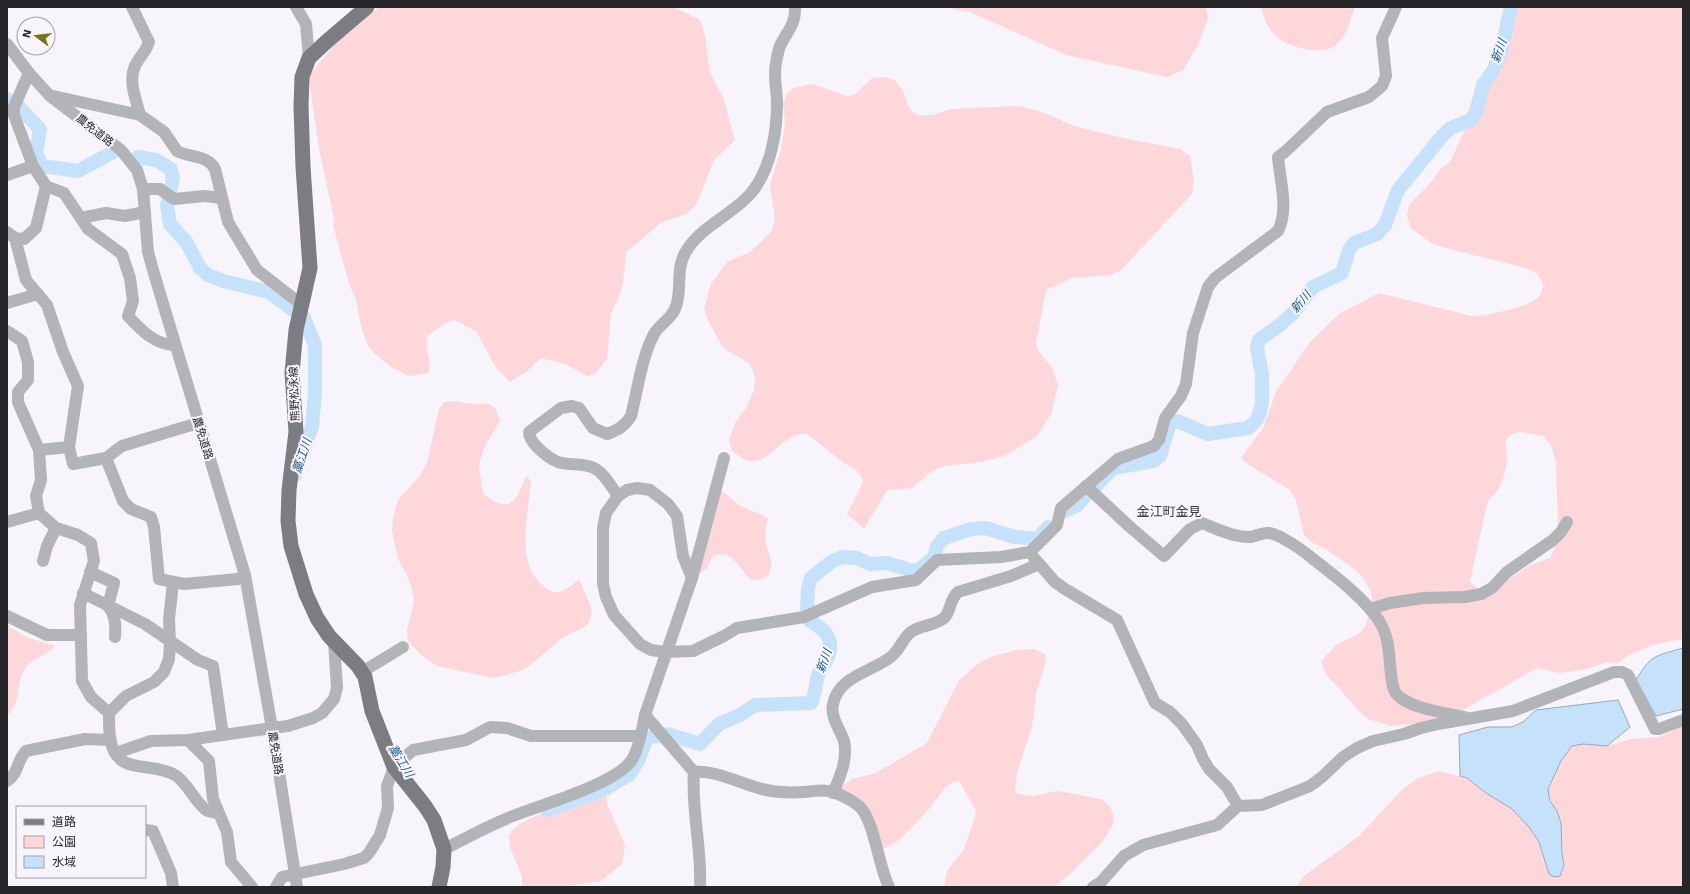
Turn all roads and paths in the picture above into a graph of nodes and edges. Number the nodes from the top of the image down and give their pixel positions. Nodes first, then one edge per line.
1 (132, 7) edge
2 (296, 7) edge
3 (367, 7) edge
4 (795, 7) edge
5 (1396, 7) edge
6 (7, 44) edge
7 (309, 58) junction
8 (29, 73) junction
9 (50, 96) junction
10 (140, 115) junction
11 (34, 166) junction
12 (7, 175) edge
13 (46, 186) junction
14 (143, 189) junction
15 (221, 198) junction
16 (145, 212) junction
17 (81, 218) junction
18 (11, 236) edge
19 (38, 294) junction
20 (7, 303) edge
21 (300, 311) junction
22 (7, 331) edge
23 (175, 345) junction
24 (198, 423) junction
25 (69, 447) junction
26 (39, 450) junction
27 (106, 458) junction
28 (724, 458) dead end
29 (1090, 489) junction
30 (618, 496) junction
31 (39, 512) junction
32 (7, 522) edge
33 (1567, 522) dead end
34 (56, 528) junction
35 (1030, 552) junction
36 (43, 561) dead end
37 (1039, 564) junction
38 (90, 572) junction
39 (245, 575) junction
40 (692, 578) junction
41 (174, 583) junction
42 (83, 594) junction
43 (108, 606) junction
44 (1370, 610) junction
45 (7, 616) edge
46 (81, 635) junction
47 (115, 637) dead end
48 (170, 642) junction
49 (334, 642) junction
50 (403, 647) dead end
51 (666, 652) junction
52 (365, 669) junction
53 (109, 712) junction
54 (645, 715) junction
55 (1474, 719) junction
56 (1683, 720) edge
57 (272, 728) junction
58 (223, 735) junction
59 (640, 736) junction
60 (109, 740) junction
61 (188, 740) junction
62 (116, 753) junction
63 (397, 764) junction
64 (694, 772) junction
65 (7, 781) edge
66 (833, 793) junction
67 (1238, 806) junction
68 (218, 813) junction
69 (146, 830) edge
70 (444, 849) junction
71 (295, 874) junction
72 (173, 887) edge
73 (252, 887) edge
74 (276, 887) edge
75 (297, 887) edge
76 (439, 887) edge
77 (700, 887) edge
78 (889, 887) edge
79 (1093, 887) edge

1 - 10 street
2 - 7 street
3 - 7 main road, 熊野松永線
4 - 30 street
5 - 29 street
6 - 8 street, 農免道路
7 - 21 main road, 熊野松永線
8 - 9 street, 農免道路
8 - 11 street
9 - 10 street
9 - 14 street, 農免道路
10 - 15 street
11 - 12 street
11 - 13 street
13 - 17 street
13 - 18 street
14 - 15 street
14 - 16 street, 農免道路
15 - 21 street
16 - 17 street
16 - 23 street, 農免道路
17 - 23 street
18 - 19 street
19 - 20 street
19 - 25 street
21 - 49 main road, 熊野松永線
22 - 26 street
23 - 24 street, 農免道路
24 - 27 street
24 - 39 street, 農免道路
25 - 26 street
25 - 27 street
26 - 31 street
27 - 41 street
28 - 40 street
29 - 35 street
29 - 44 street
30 - 40 street
30 - 51 street
31 - 32 street
31 - 34 street
33 - 44 street
34 - 36 street
34 - 38 street
35 - 37 street
35 - 51 street
37 - 66 street
37 - 67 street
38 - 42 street
38 - 43 street
39 - 41 street
39 - 57 street, 農免道路
40 - 51 street
41 - 48 street
42 - 43 street
42 - 46 street
43 - 47 street
43 - 48 street
44 - 55 street
45 - 46 street
46 - 53 street
48 - 53 street
48 - 58 street
49 - 52 main road, 熊野松永線
49 - 57 street
50 - 52 street
51 - 54 street
52 - 63 main road, 熊野松永線
53 - 60 street
54 - 59 street
54 - 64 street
55 - 56 street
55 - 67 street
57 - 58 street
57 - 71 street, 農免道路
58 - 61 street
59 - 63 street
59 - 70 street
60 - 62 street
60 - 65 street
61 - 62 street
61 - 68 street
62 - 68 street
63 - 70 main road, 熊野松永線
63 - 71 street
64 - 66 street
64 - 77 street
66 - 78 street
67 - 79 street
68 - 73 street
69 - 72 street
70 - 76 main road, 熊野松永線
71 - 74 street
71 - 75 street, 農免道路

